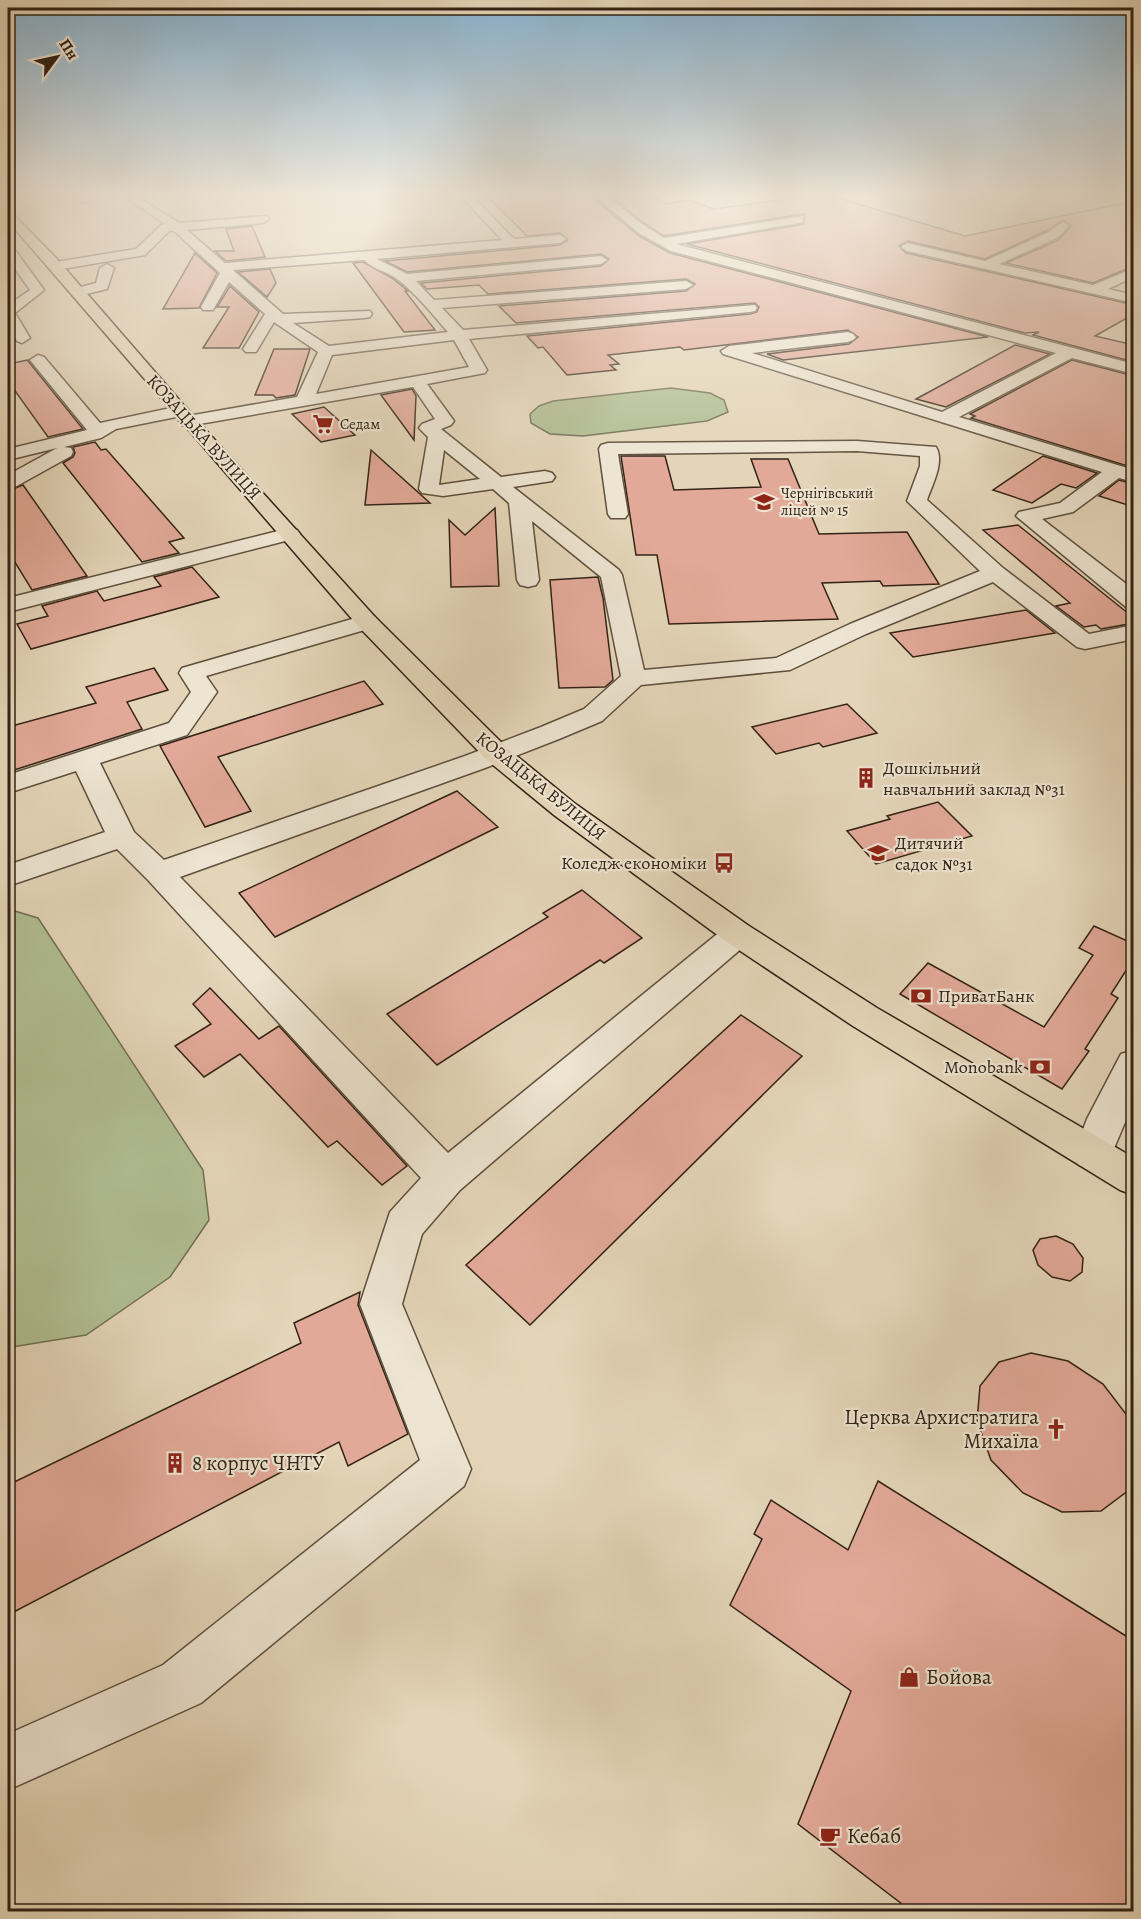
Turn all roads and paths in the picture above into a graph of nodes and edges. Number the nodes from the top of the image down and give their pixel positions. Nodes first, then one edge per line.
1 (32, 284) edge
2 (69, 284) edge
3 (103, 284) edge
4 (219, 284) edge
5 (239, 284) edge
6 (410, 284) edge
7 (807, 284) edge
8 (1066, 284) edge
9 (1109, 284) edge
10 (686, 285) dead end
11 (1094, 290) junction
12 (78, 292) junction
13 (1134, 299) edge
14 (431, 305) junction
15 (208, 307) dead end
16 (750, 308) dead end
17 (8, 313) edge
18 (365, 314) dead end
19 (275, 317) junction
20 (552, 326) junction
21 (459, 335) junction
22 (848, 337) dead end
23 (22, 339) dead end
24 (568, 342) dead end
25 (251, 349) dead end
26 (326, 351) junction
27 (1069, 352) junction
28 (38, 360) dead end
29 (1134, 369) edge
30 (417, 381) junction
31 (304, 401) junction
32 (184, 416) junction
33 (944, 418) junction
34 (98, 432) junction
35 (437, 435) junction
36 (65, 441) junction
37 (929, 452) junction
38 (8, 454) edge
39 (1125, 473) edge
40 (545, 477) dead end
41 (8, 483) edge
42 (496, 483) junction
43 (519, 501) junction
44 (618, 514) dead end
45 (290, 534) junction
46 (995, 573) junction
47 (528, 580) dead end
48 (1134, 602) edge
49 (8, 606) edge
50 (367, 622) junction
51 (1134, 632) edge
52 (634, 678) junction
53 (497, 754) junction
54 (85, 760) junction
55 (8, 784) edge
56 (122, 837) junction
57 (159, 873) junction
58 (8, 876) edge
59 (738, 934) junction
60 (1134, 1064) edge
61 (1093, 1153) junction
62 (446, 1178) junction
63 (1134, 1178) edge
64 (8, 1762) edge

1 - 17 street
2 - 12 main road, КОЗАЦЬКА ВУЛИЦЯ
3 - 12 street
4 - 15 street
5 - 19 street
6 - 14 street
7 - 27 street
8 - 11 street
9 - 11 street
10 - 14 street
11 - 13 street
12 - 32 main road, КОЗАЦЬКА ВУЛИЦЯ
14 - 21 street
16 - 20 street
17 - 23 street
18 - 19 street
19 - 25 street
19 - 26 street
20 - 21 street
20 - 24 street
21 - 26 street
21 - 30 street
22 - 33 street
26 - 31 street
27 - 29 street
27 - 33 street
28 - 34 street
30 - 31 street
30 - 35 street
31 - 32 street
32 - 34 street
32 - 45 main road, КОЗАЦЬКА ВУЛИЦЯ
33 - 37 street
33 - 39 street
34 - 36 street
35 - 42 street
35 - 42 street
36 - 38 street
36 - 41 street
37 - 44 street
37 - 46 street
39 - 48 street
40 - 42 street
42 - 43 street
43 - 47 street
43 - 52 street
45 - 49 street
45 - 50 main road, КОЗАЦЬКА ВУЛИЦЯ
46 - 51 street
46 - 52 street
50 - 53 main road, КОЗАЦЬКА ВУЛИЦЯ
50 - 54 street
52 - 53 street
53 - 57 street
53 - 59 main road, КОЗАЦЬКА ВУЛИЦЯ
54 - 55 street
54 - 56 street
56 - 57 street
56 - 58 street
57 - 62 street
59 - 61 main road, КОЗАЦЬКА ВУЛИЦЯ
59 - 62 street
60 - 61 street
61 - 63 main road, КОЗАЦЬКА ВУЛИЦЯ
62 - 64 street

